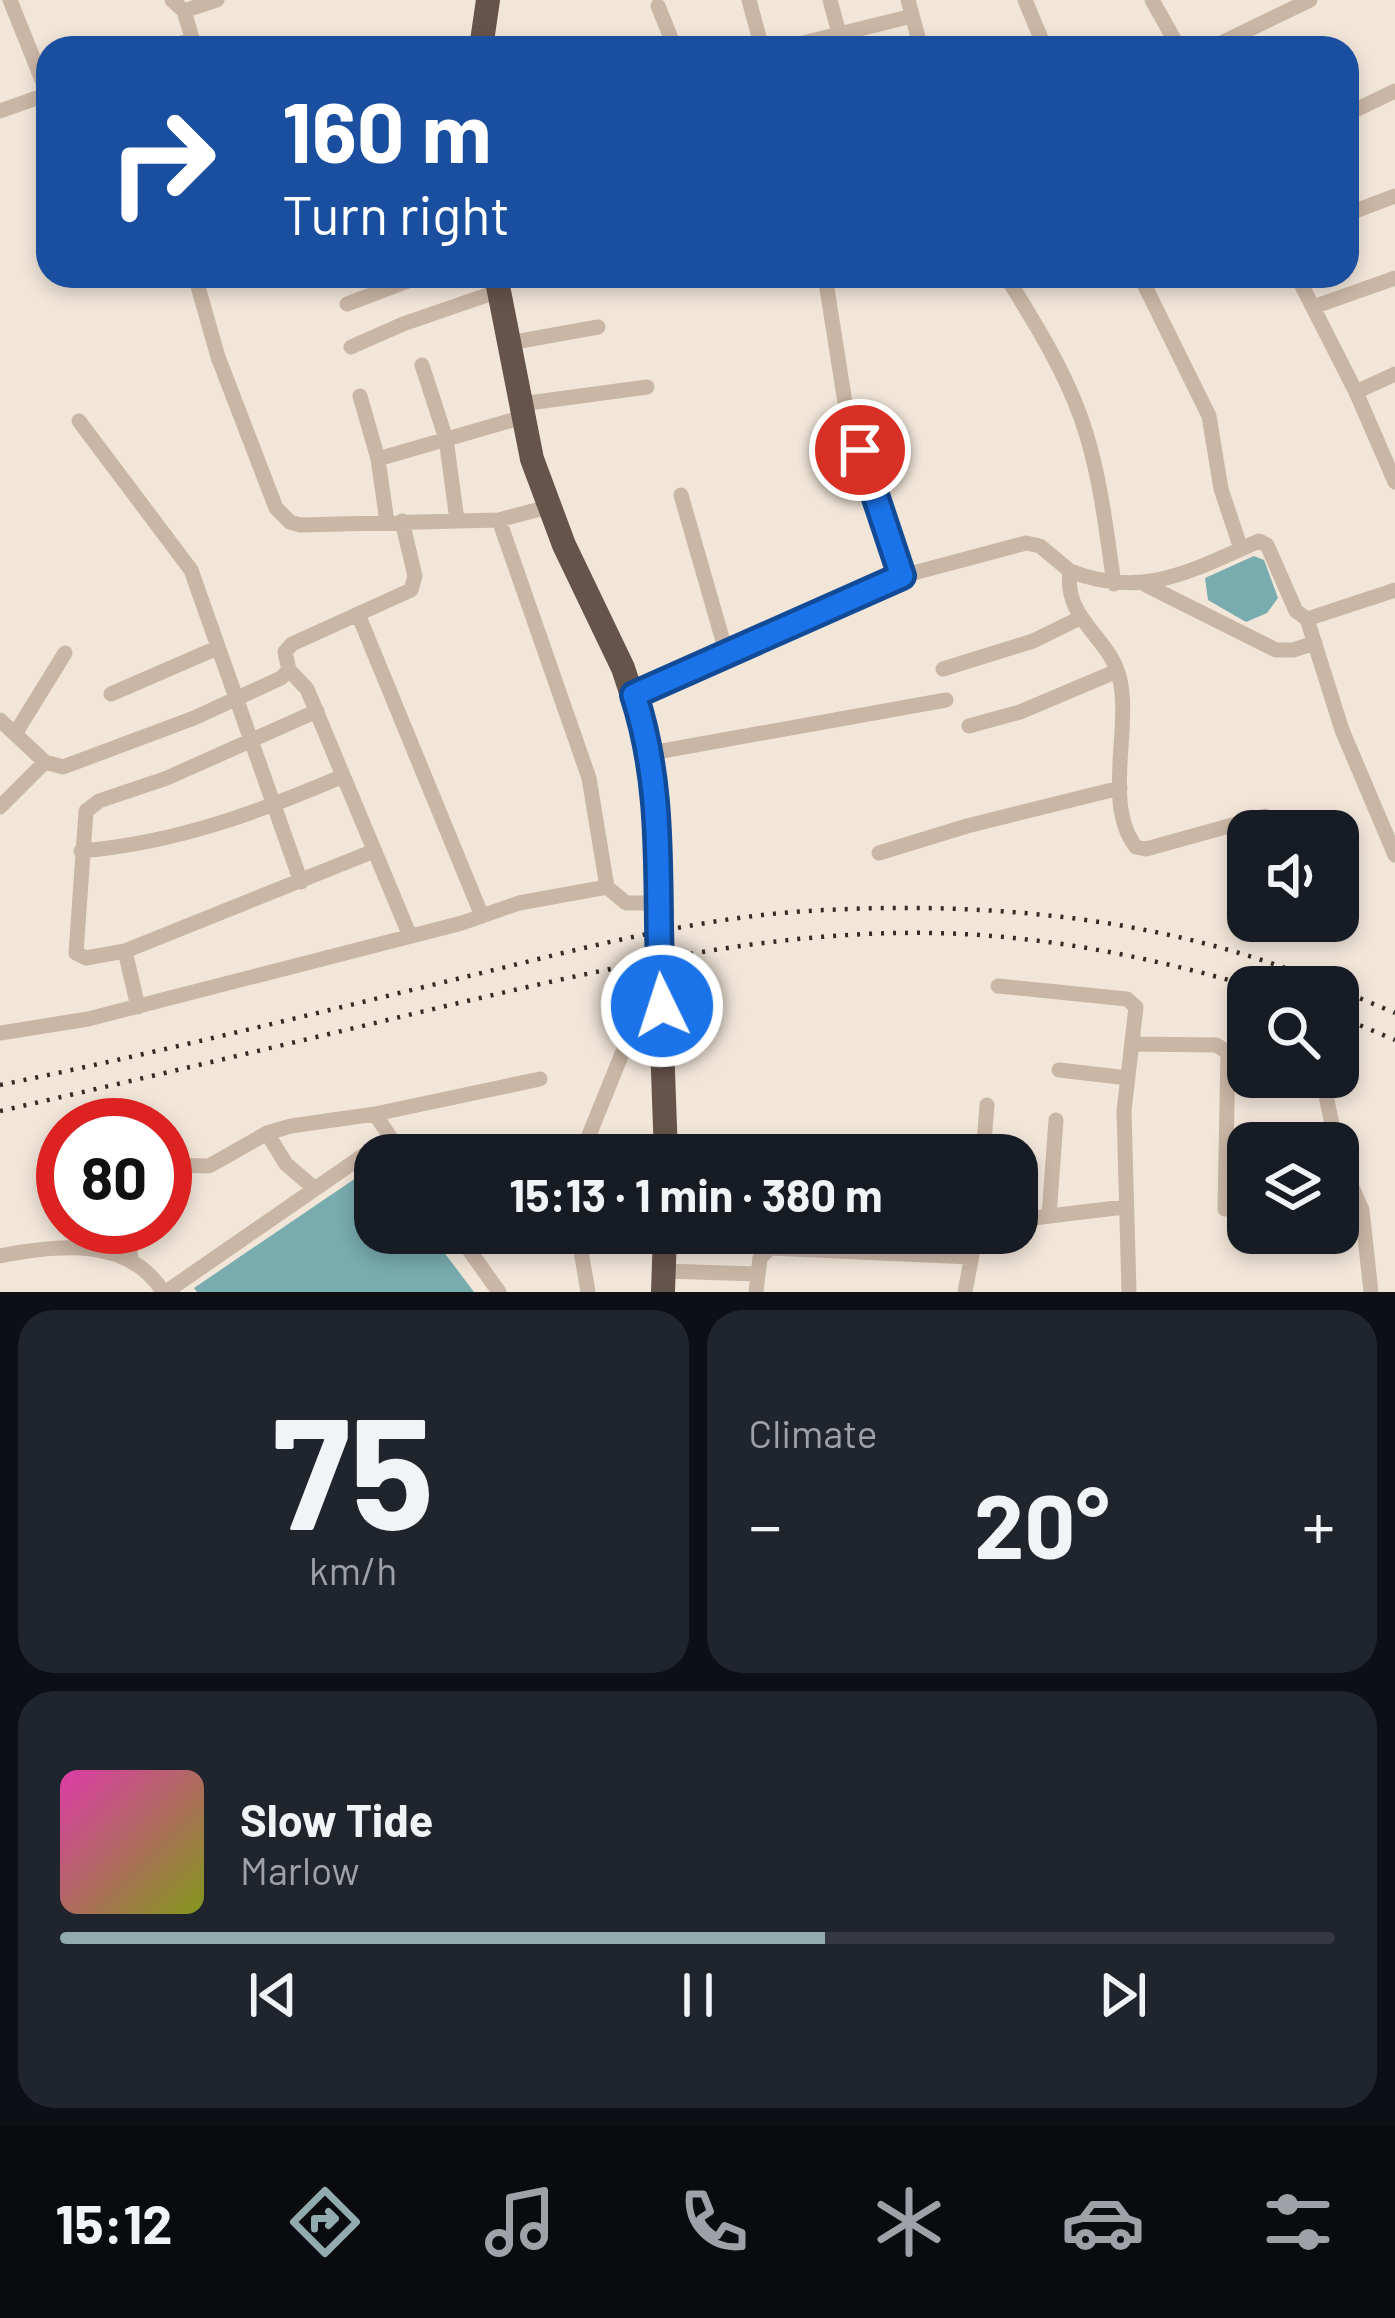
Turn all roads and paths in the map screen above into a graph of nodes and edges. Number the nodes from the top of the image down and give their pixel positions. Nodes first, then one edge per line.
1 (10, 0) edge
2 (217, 0) edge
3 (488, 0) edge
4 (749, 0) edge
5 (830, 0) edge
6 (1025, 0) edge
7 (1152, 0) edge
8 (1310, 0) edge
9 (178, 6) edge
10 (658, 6) dead end
11 (910, 8) edge
12 (839, 33) junction
13 (191, 36) edge
14 (484, 36) edge
15 (670, 36) edge
16 (759, 36) edge
17 (828, 36) edge
18 (1040, 36) edge
19 (1172, 36) edge
20 (1236, 36) edge
21 (36, 64) edge
22 (1395, 91) edge
23 (36, 98) edge
24 (1359, 108) edge
25 (0, 111) edge
26 (1395, 196) edge
27 (1359, 210) edge
28 (1395, 278) edge
29 (198, 288) edge
30 (389, 288) edge
31 (486, 288) edge
32 (499, 288) edge
33 (827, 288) edge
34 (1013, 288) edge
35 (1146, 288) edge
36 (1303, 288) edge
37 (347, 304) dead end
38 (1312, 307) junction
39 (598, 328) dead end
40 (509, 343) junction
41 (351, 347) dead end
42 (422, 365) dead end
43 (1395, 374) edge
44 (646, 387) dead end
45 (1356, 392) junction
46 (361, 396) dead end
47 (522, 410) junction
48 (79, 421) dead end
49 (446, 439) junction
50 (378, 459) junction
51 (1395, 482) edge
52 (681, 495) dead end
53 (548, 506) junction
54 (458, 520) junction
55 (499, 520) junction
56 (394, 522) junction
57 (1241, 549) junction
58 (1070, 571) junction
59 (902, 576) junction
60 (1114, 584) junction
61 (1146, 584) junction
62 (1395, 590) edge
63 (358, 614) junction
64 (1080, 618) junction
65 (1307, 620) junction
66 (1315, 644) junction
67 (217, 647) junction
68 (65, 652) dead end
69 (727, 655) junction
70 (943, 669) dead end
71 (289, 670) junction
72 (1117, 671) junction
73 (111, 694) dead end
74 (634, 695) junction
75 (237, 699) junction
76 (946, 700) dead end
77 (317, 711) junction
78 (0, 720) edge
79 (969, 726) dead end
80 (15, 734) junction
81 (252, 740) junction
82 (651, 753) junction
83 (45, 762) junction
84 (343, 776) junction
85 (1120, 788) junction
86 (275, 805) junction
87 (0, 807) edge
88 (1227, 826) edge
89 (81, 850) junction
90 (374, 851) junction
91 (879, 853) dead end
92 (1395, 855) edge
93 (301, 882) junction
94 (607, 887) junction
95 (656, 903) junction
96 (482, 916) junction
97 (410, 936) junction
98 (125, 951) junction
99 (998, 986) dead end
100 (138, 1006) junction
101 (662, 1006) junction
102 (0, 1033) edge
103 (1133, 1043) junction
104 (1059, 1070) dead end
105 (540, 1078) dead end
106 (1129, 1078) junction
107 (988, 1105) dead end
108 (375, 1114) junction
109 (1056, 1120) dead end
110 (267, 1133) junction
111 (388, 1134) edge
112 (589, 1134) edge
113 (665, 1134) edge
114 (985, 1134) edge
115 (354, 1161) edge
116 (192, 1166) edge
117 (314, 1188) junction
118 (1359, 1203) edge
119 (1124, 1207) junction
120 (1225, 1209) dead end
121 (1049, 1216) junction
122 (1038, 1217) edge
123 (130, 1254) edge
124 (472, 1254) edge
125 (582, 1254) edge
126 (972, 1254) edge
127 (0, 1256) edge
128 (971, 1257) junction
129 (131, 1260) junction
130 (758, 1274) junction
131 (664, 1281) edge
132 (164, 1292) edge
133 (499, 1292) edge
134 (588, 1292) edge
135 (756, 1292) edge
136 (965, 1292) edge
137 (1129, 1292) edge
138 (1371, 1292) edge

1 - 21 street
2 - 9 street
3 - 14 highway
4 - 16 street
5 - 12 street
6 - 18 street
7 - 19 street
8 - 20 street
9 - 13 street
10 - 15 street
11 - 12 street
12 - 17 street
22 - 24 street
23 - 25 street
26 - 27 street
28 - 38 street
29 - 56 street
30 - 37 street
31 - 41 street
32 - 40 highway
33 - 59 street
34 - 60 street
35 - 57 street
36 - 38 street
38 - 45 street
39 - 40 street
40 - 47 highway
42 - 49 street
43 - 45 street
44 - 47 street
45 - 51 street
46 - 50 street
47 - 49 street
47 - 53 highway
48 - 67 street
49 - 50 street
49 - 54 street
50 - 56 street
52 - 69 street
53 - 55 street
53 - 74 highway
54 - 55 street
54 - 56 street
55 - 94 street
56 - 63 street
57 - 61 street
57 - 65 street
58 - 59 street
58 - 60 street
58 - 64 street
59 - 69 street
60 - 61 street
61 - 66 street
62 - 65 street
63 - 71 street
63 - 96 street
64 - 70 street
64 - 72 street
65 - 66 street
66 - 92 street
67 - 73 street
67 - 75 street
68 - 80 street
69 - 74 street
71 - 75 street
71 - 77 street
72 - 79 street
72 - 85 street
74 - 82 highway
75 - 81 street
75 - 83 street
76 - 82 street
77 - 81 street
77 - 84 street
78 - 80 street
80 - 83 street
81 - 86 street
81 - 89 street
82 - 95 highway
83 - 87 street
84 - 86 street
84 - 90 street
85 - 88 street
85 - 91 street
86 - 89 street
86 - 93 street
89 - 98 street
90 - 93 street
90 - 97 street
93 - 98 street
94 - 95 street
94 - 96 street
95 - 101 highway
96 - 97 street
97 - 100 street
98 - 100 street
99 - 103 street
100 - 102 street
101 - 112 street
101 - 113 highway
103 - 106 street
103 - 120 street
104 - 106 street
105 - 108 street
106 - 119 street
107 - 114 street
108 - 110 street
108 - 111 street
109 - 121 street
110 - 116 street
110 - 117 street
115 - 117 street
117 - 132 street
118 - 138 street
119 - 121 street
119 - 137 street
121 - 122 street
123 - 129 street
124 - 133 street
125 - 134 street
126 - 128 street
127 - 129 street
128 - 130 street
128 - 136 street
129 - 132 street
130 - 131 street
130 - 135 street

